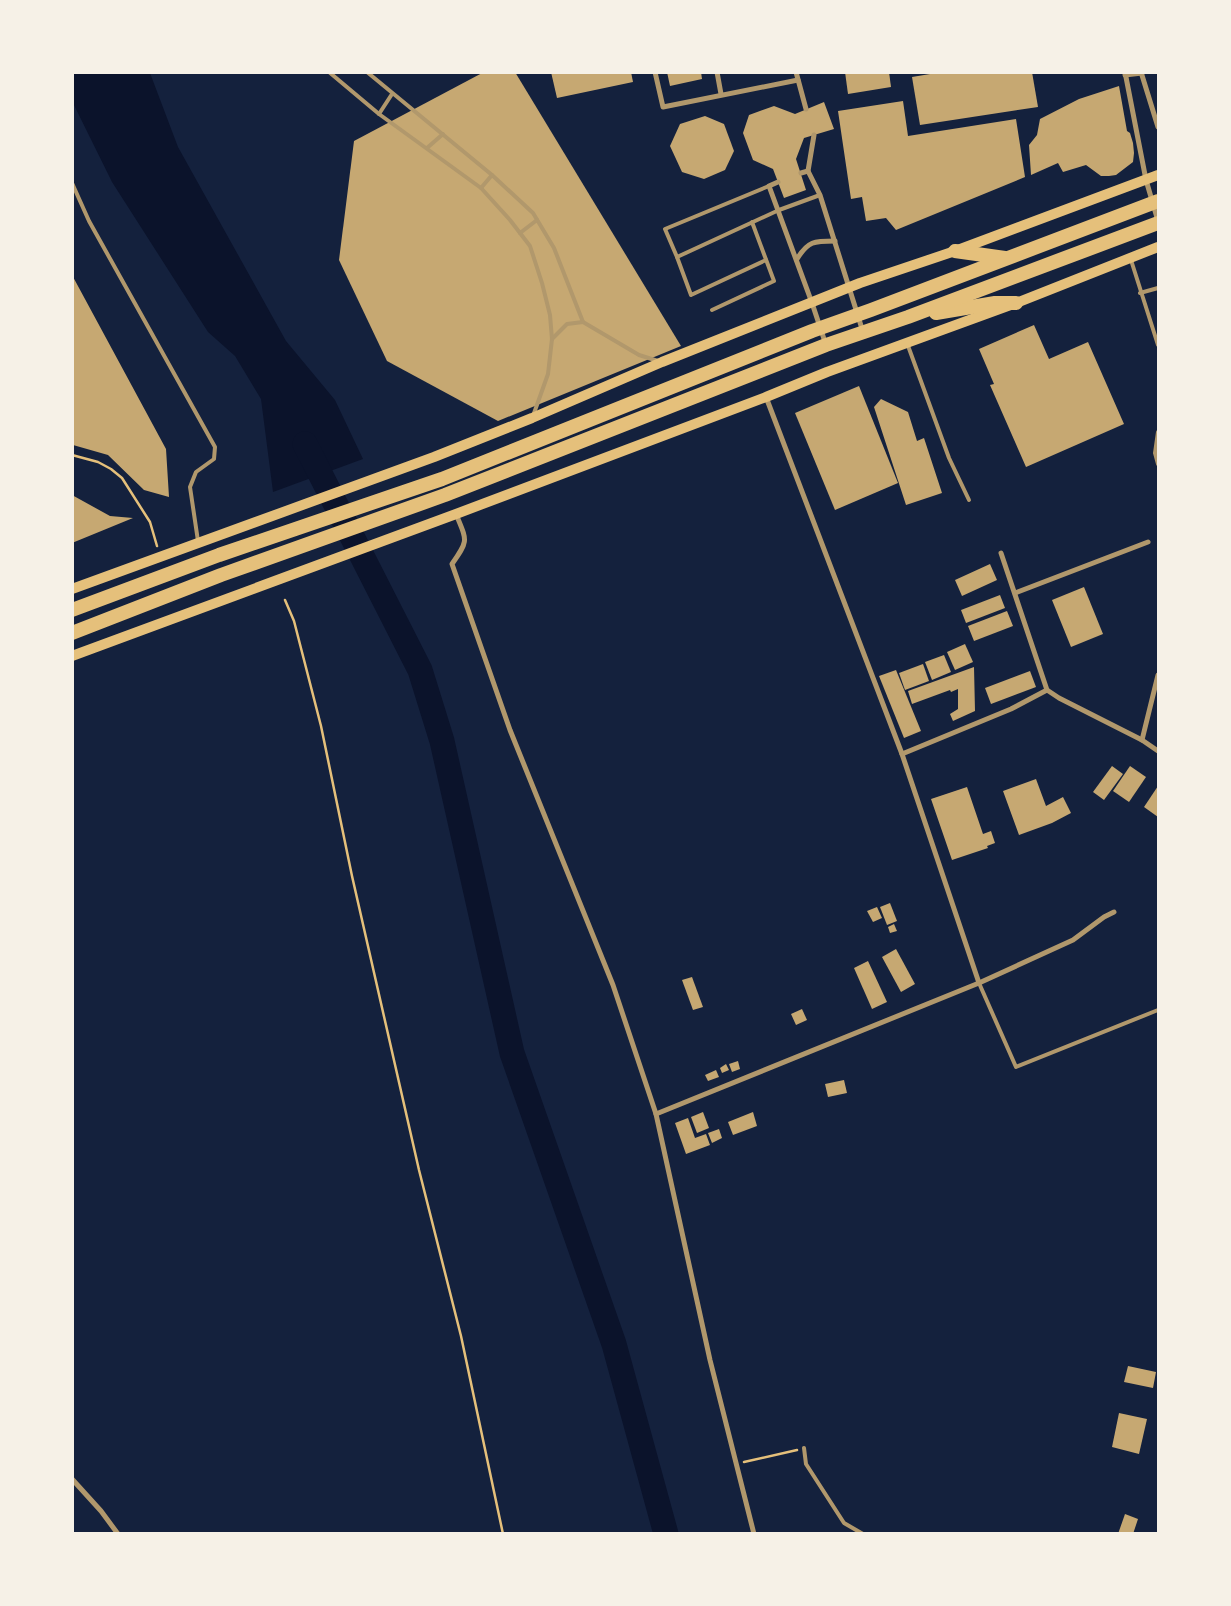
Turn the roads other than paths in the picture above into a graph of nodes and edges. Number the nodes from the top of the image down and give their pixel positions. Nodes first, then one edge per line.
1 (330, 72) edge
2 (367, 72) edge
3 (655, 72) edge
4 (717, 72) edge
5 (796, 72) edge
6 (1141, 73) edge
7 (1125, 74) edge
8 (798, 80) junction
9 (392, 94) junction
10 (721, 94) junction
11 (806, 109) dead end
12 (379, 114) junction
13 (1158, 127) edge
14 (443, 134) junction
15 (814, 135) dead end
16 (427, 148) junction
17 (808, 170) junction
18 (800, 173) dead end
19 (492, 175) junction
20 (1158, 175) edge
21 (1146, 180) junction
22 (778, 182) dead end
23 (72, 183) edge
24 (768, 186) junction
25 (481, 188) junction
26 (820, 195) junction
27 (1155, 202) edge
28 (779, 210) junction
29 (537, 220) junction
30 (752, 222) junction
31 (1158, 222) edge
32 (520, 233) junction
33 (835, 241) junction
34 (1158, 247) edge
35 (955, 251) junction
36 (677, 257) junction
37 (1006, 258) junction
38 (1130, 258) junction
39 (797, 259) junction
40 (766, 260) junction
41 (849, 288) junction
42 (1158, 288) edge
43 (1140, 293) junction
44 (812, 302) junction
45 (1016, 303) junction
46 (712, 310) dead end
47 (858, 314) junction
48 (908, 318) junction
49 (583, 322) junction
50 (820, 328) junction
51 (863, 332) junction
52 (552, 339) junction
53 (908, 343) junction
54 (826, 345) junction
55 (1158, 346) edge
56 (662, 362) junction
57 (766, 397) junction
58 (532, 418) junction
59 (1158, 432) edge
60 (1158, 464) edge
61 (969, 500) dead end
62 (453, 514) junction
63 (1148, 542) dead end
64 (199, 543) junction
65 (1001, 553) dead end
66 (72, 589) edge
67 (1015, 593) junction
68 (72, 610) edge
69 (72, 633) edge
70 (72, 656) edge
71 (1158, 675) edge
72 (1047, 690) junction
73 (1142, 740) junction
74 (1158, 751) edge
75 (902, 754) junction
76 (1114, 912) dead end
77 (979, 983) junction
78 (1158, 1010) edge
79 (656, 1114) junction
80 (804, 1448) road end
81 (72, 1479) edge
82 (118, 1534) edge
83 (754, 1534) edge
84 (864, 1534) edge

1 - 12 lane
2 - 9 lane
3 - 10 street
4 - 10 street
5 - 8 street
6 - 7 street
6 - 13 street
7 - 21 street
8 - 10 street
8 - 11 street
9 - 12 lane
9 - 14 lane
12 - 16 lane
14 - 16 lane
14 - 19 lane
15 - 17 street
16 - 25 lane
17 - 18 street
17 - 26 street
19 - 25 lane
19 - 29 lane
20 - 21 main road
21 - 27 street
21 - 35 main road
22 - 24 street
23 - 64 lane
24 - 28 street
24 - 36 lane
25 - 32 lane
26 - 28 lane
26 - 33 street
27 - 31 street
27 - 37 highway
28 - 30 lane
28 - 39 street
29 - 32 lane
29 - 49 lane
30 - 36 lane
30 - 40 lane
31 - 48 highway
32 - 52 lane
33 - 39 street
33 - 41 street
34 - 38 main road
35 - 37 highway
35 - 41 main road
36 - 40 lane
37 - 47 highway
38 - 43 lane
38 - 45 main road
39 - 44 street
40 - 46 lane
41 - 44 main road
41 - 47 street
42 - 43 lane
43 - 55 lane
44 - 50 street
44 - 56 main road
45 - 48 highway
45 - 53 main road
47 - 50 highway
47 - 51 street
48 - 51 highway
49 - 52 lane
49 - 56 lane
50 - 54 street
50 - 68 highway
51 - 54 highway
52 - 58 lane
53 - 57 main road
53 - 61 lane
54 - 69 highway
56 - 58 main road
57 - 62 main road
57 - 75 street
58 - 64 main road
59 - 60 lane
62 - 70 main road
62 - 79 street
63 - 67 street
64 - 66 main road
65 - 67 street
67 - 72 street
71 - 73 street
72 - 73 street
72 - 75 street
73 - 74 street
75 - 77 street
76 - 77 street
77 - 78 lane
77 - 79 street
79 - 83 street
80 - 84 lane
81 - 82 street

